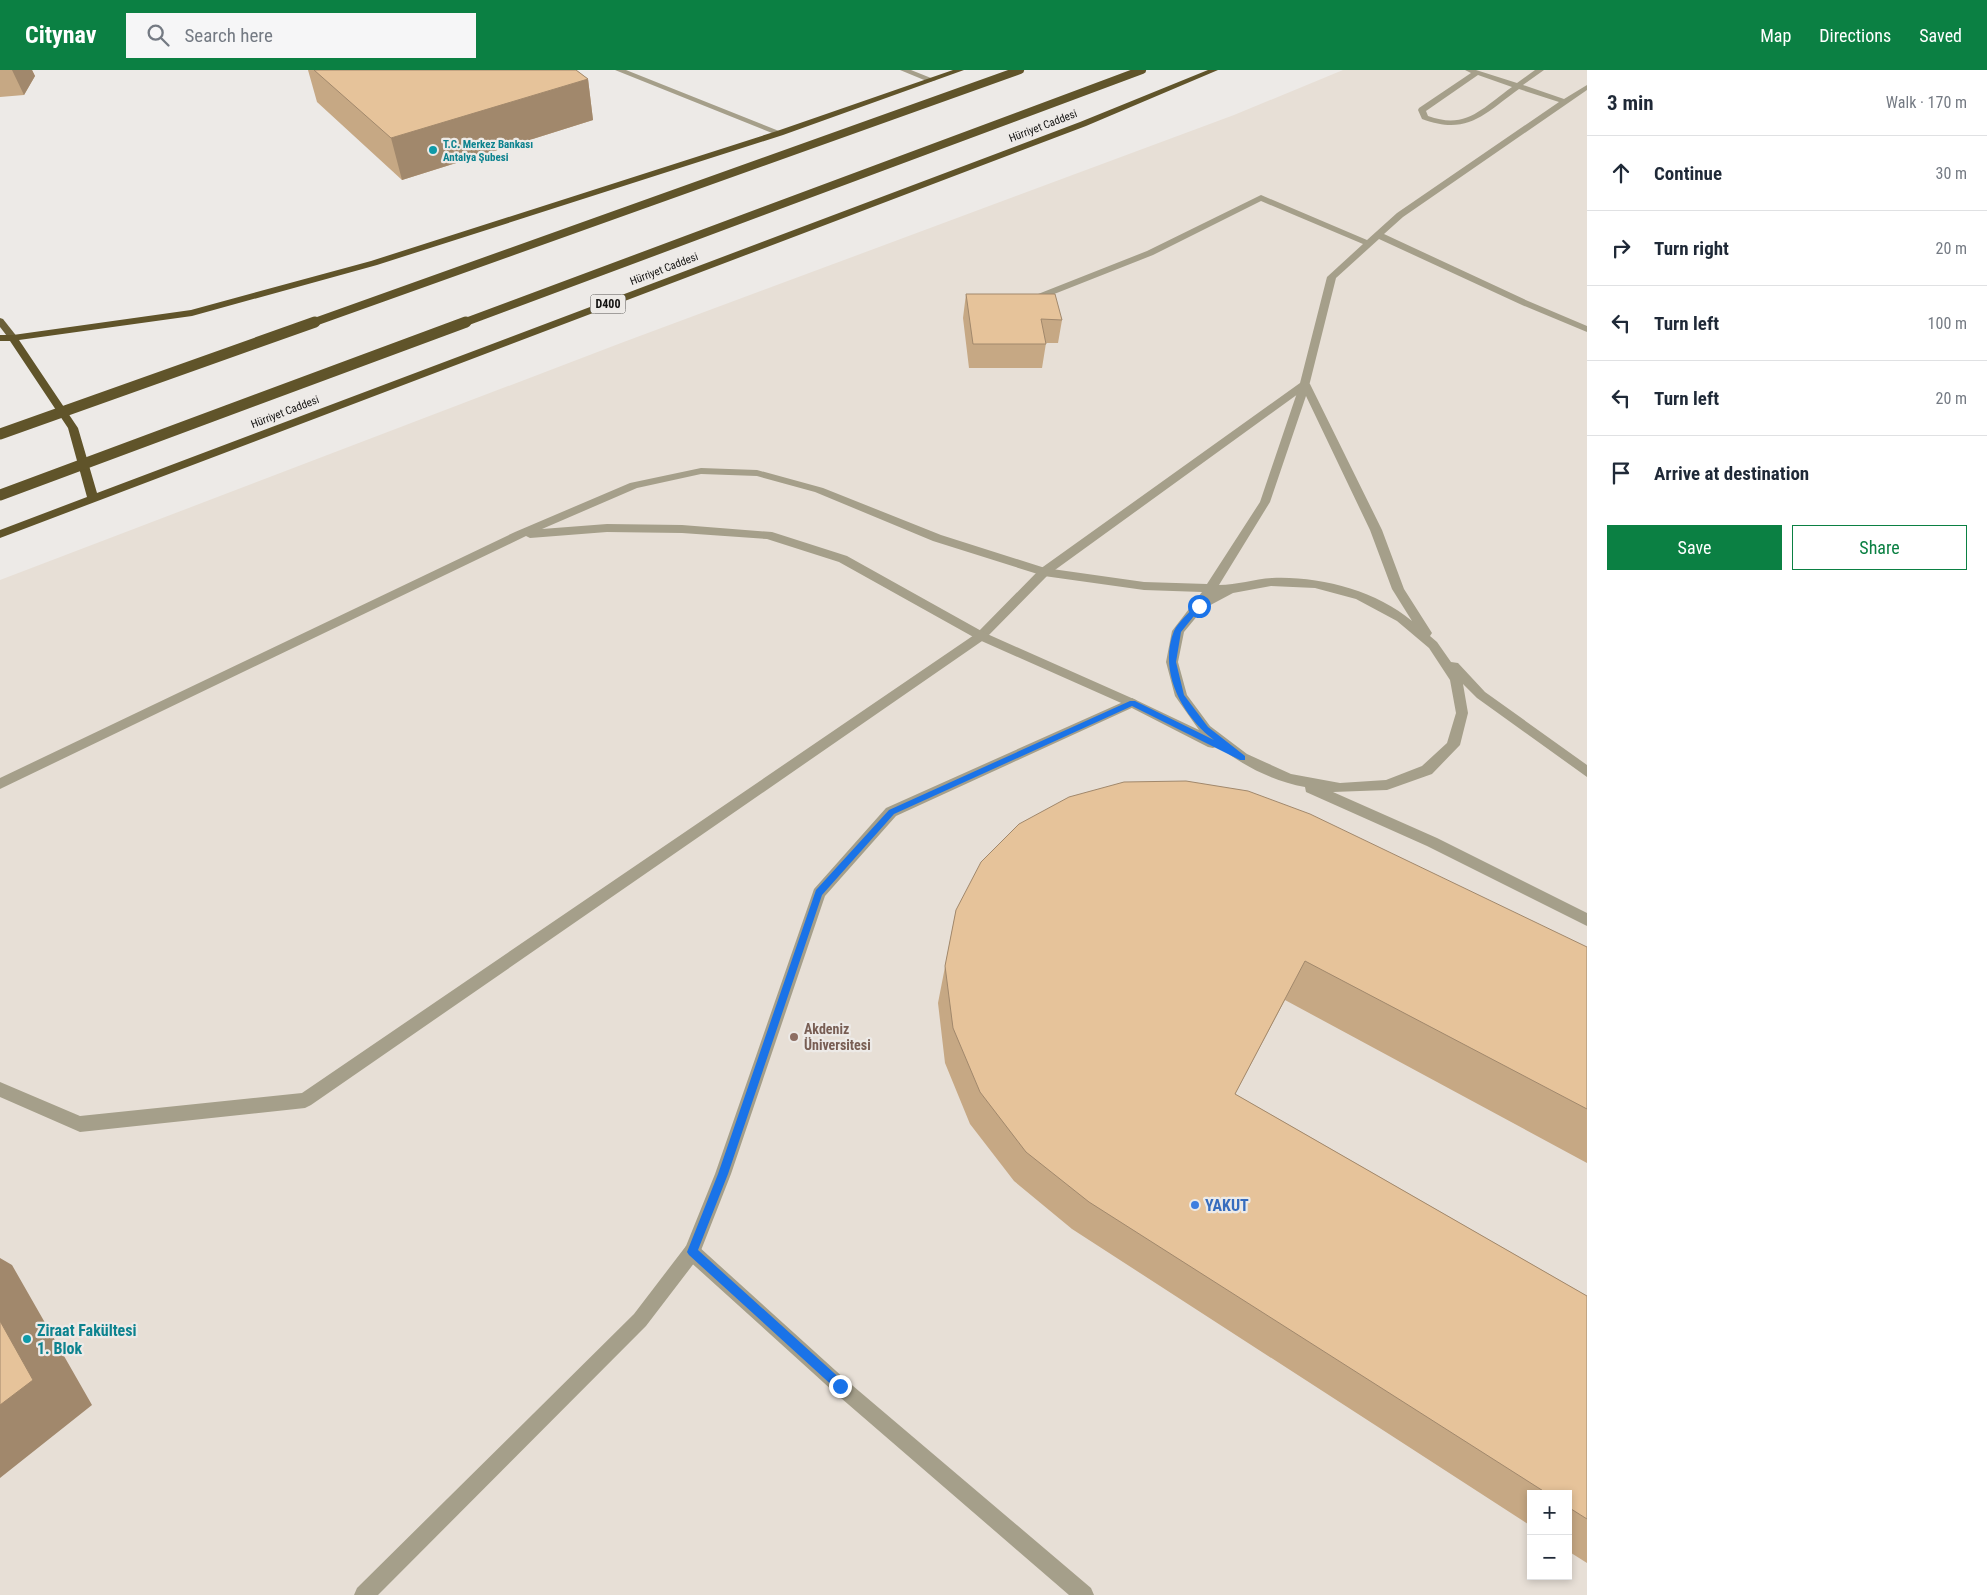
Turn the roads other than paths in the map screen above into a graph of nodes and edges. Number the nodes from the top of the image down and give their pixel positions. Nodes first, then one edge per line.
1 (619, 70) edge
2 (904, 70) edge
3 (960, 70) edge
4 (1020, 70) edge
5 (1142, 70) edge
6 (1214, 70) edge
7 (1540, 70) edge
8 (1473, 71) edge
9 (932, 80) junction
10 (1517, 86) junction
11 (1587, 87) edge
12 (1566, 102) junction
13 (780, 133) junction
14 (1378, 235) junction
15 (1369, 244) junction
16 (1036, 298) edge
17 (0, 321) edge
18 (1587, 329) edge
19 (0, 338) edge
20 (13, 338) junction
21 (1305, 384) junction
22 (0, 434) edge
23 (0, 495) edge
24 (93, 498) junction
25 (0, 534) edge
26 (519, 535) junction
27 (1044, 572) junction
28 (1210, 589) junction
29 (1230, 589) junction
30 (1199, 606) junction
31 (981, 636) junction
32 (1433, 645) junction
33 (1132, 703) junction
34 (1242, 758) junction
35 (1587, 772) edge
36 (1289, 778) junction
37 (0, 784) edge
38 (1587, 920) edge
39 (0, 1089) edge
40 (692, 1252) junction
41 (364, 1595) edge
42 (1084, 1595) edge

1 - 13 street
2 - 9 street
3 - 9 highway
4 - 22 highway, bridge
5 - 23 highway, bridge
6 - 24 highway, Hürriyet Caddesi / D400
7 - 10 street
8 - 10 street
8 - 10 street
9 - 13 highway
10 - 12 street
11 - 12 street
12 - 14 street
13 - 20 highway
14 - 15 street
14 - 18 street
15 - 16 street
15 - 21 street
17 - 20 main road
19 - 20 highway
20 - 24 highway
21 - 27 street
21 - 28 street
21 - 32 street
24 - 25 highway, Hürriyet Caddesi / D400
26 - 27 street
26 - 31 street
26 - 37 street
27 - 28 street
27 - 31 street
28 - 29 street
28 - 30 street
29 - 30 street
29 - 32 street
30 - 34 street
31 - 33 street
31 - 39 street
32 - 35 street
32 - 36 street
33 - 34 street
33 - 40 street
34 - 36 street
36 - 38 street
40 - 41 street
40 - 42 street

